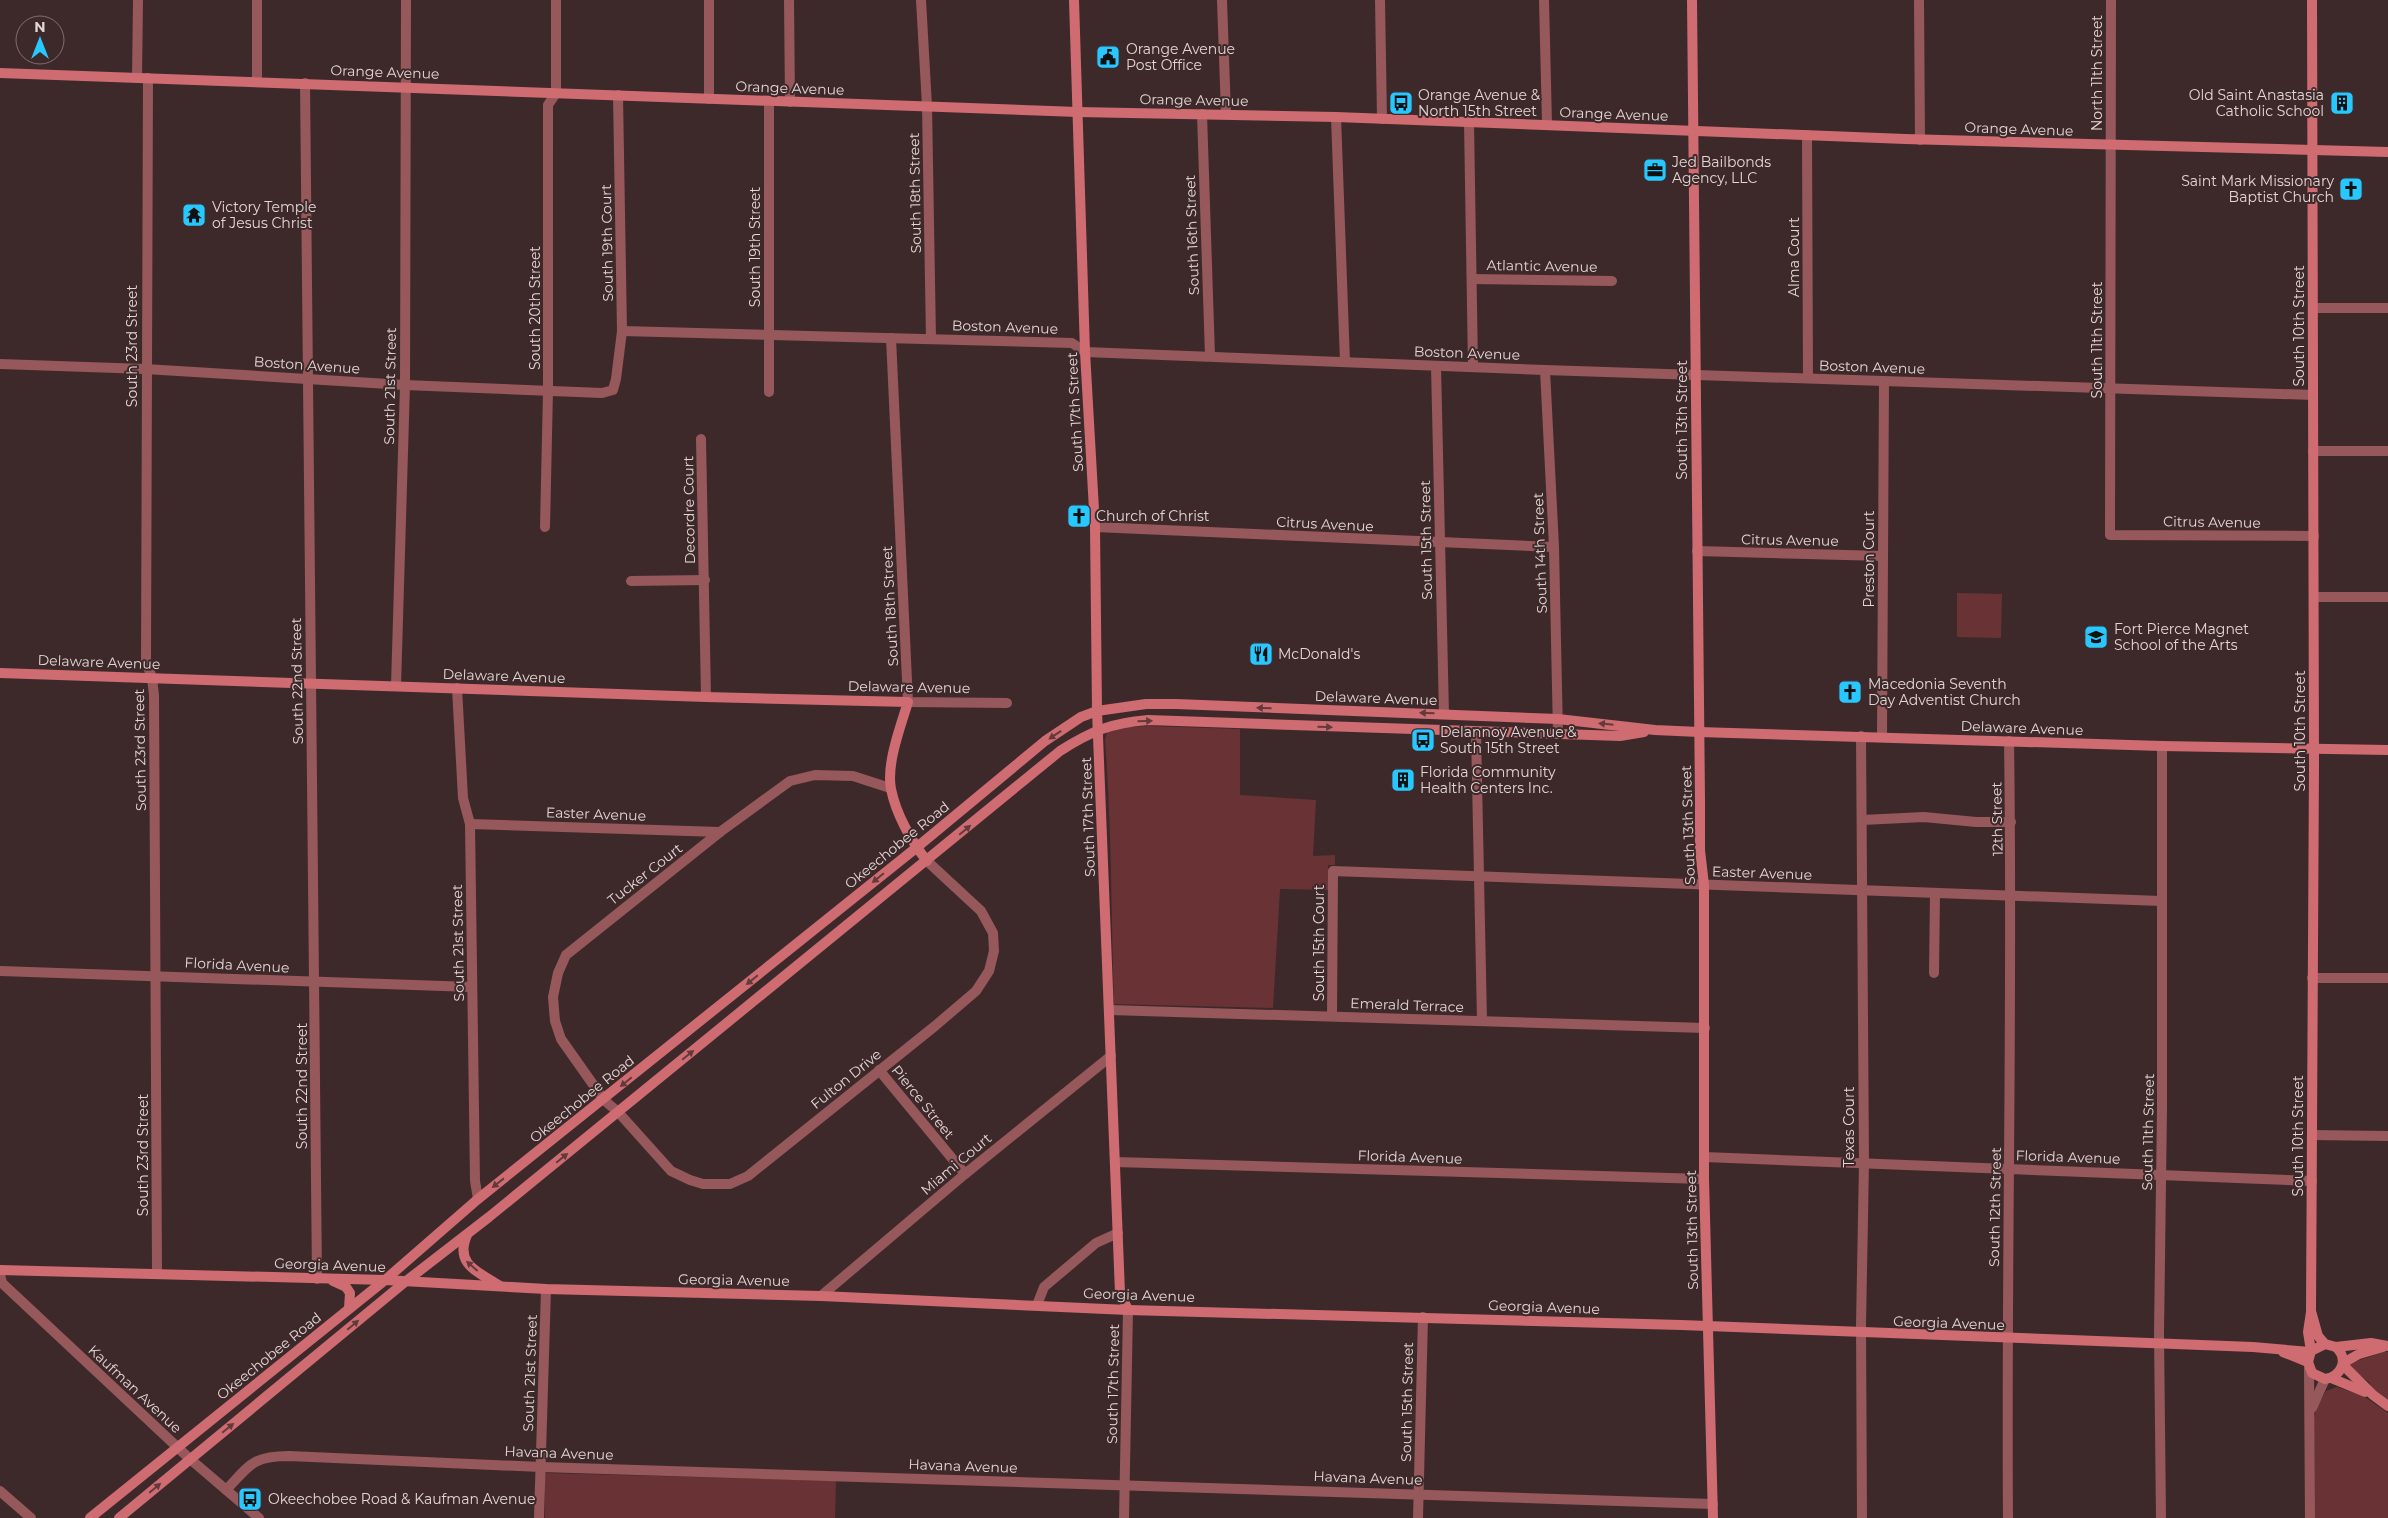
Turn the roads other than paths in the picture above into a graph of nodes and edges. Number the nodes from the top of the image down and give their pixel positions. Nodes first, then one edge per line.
1 (138, 0) edge
2 (257, 0) edge
3 (406, 0) edge
4 (556, 0) edge
5 (709, 0) edge
6 (789, 0) edge
7 (921, 0) edge
8 (1074, 0) edge
9 (1222, 0) edge
10 (1380, 0) edge
11 (1544, 0) edge
12 (1692, 0) edge
13 (1919, 0) edge
14 (2111, 0) edge
15 (2312, 0) edge
16 (0, 73) edge
17 (137, 78) junction
18 (148, 78) junction
19 (257, 81) junction
20 (305, 83) junction
21 (406, 87) junction
22 (556, 92) junction
23 (618, 95) junction
24 (709, 99) junction
25 (769, 101) junction
26 (790, 102) junction
27 (927, 106) junction
28 (1078, 112) junction
29 (1202, 114) junction
30 (1226, 114) junction
31 (1336, 117) junction
32 (1382, 119) junction
33 (1469, 122) junction
34 (1547, 124) junction
35 (1694, 131) junction
36 (1807, 135) junction
37 (1920, 140) junction
38 (2111, 145) junction
39 (2313, 151) junction
40 (2388, 152) edge
41 (1472, 279) junction
42 (1612, 282) dead end
43 (2313, 308) junction
44 (2388, 308) edge
45 (622, 331) junction
46 (769, 334) junction
47 (891, 338) junction
48 (931, 339) junction
49 (1086, 352) junction
50 (1210, 356) junction
51 (1345, 362) junction
52 (0, 364) edge
53 (1436, 366) junction
54 (1473, 367) junction
55 (145, 369) junction
56 (1546, 370) junction
57 (1696, 375) junction
58 (1808, 378) junction
59 (307, 379) junction
60 (1884, 381) junction
61 (405, 385) junction
62 (2110, 389) junction
63 (548, 390) junction
64 (613, 390) joint
65 (769, 392) dead end
66 (2313, 395) junction
67 (701, 439) dead end
68 (2313, 451) junction
69 (2388, 451) edge
70 (545, 527) dead end
71 (1095, 527) junction
72 (2110, 535) joint
73 (2314, 536) junction
74 (1440, 542) junction
75 (1554, 546) junction
76 (1697, 551) junction
77 (1883, 556) junction
78 (705, 580) junction
79 (631, 581) dead end
80 (2314, 597) junction
81 (2388, 597) edge
82 (0, 673) edge
83 (152, 678) junction
84 (310, 683) junction
85 (396, 686) junction
86 (457, 688) junction
87 (706, 697) junction
88 (908, 702) junction
89 (1007, 703) dead end
90 (1097, 711) junction
91 (1444, 714) junction
92 (1558, 719) junction
93 (1098, 729) junction
94 (1655, 730) junction
95 (1476, 732) junction
96 (1699, 732) junction
97 (1558, 734) junction
98 (1861, 736) junction
99 (1882, 737) junction
100 (2009, 741) junction
101 (2162, 746) junction
102 (2314, 749) junction
103 (2388, 750) edge
104 (890, 788) junction
105 (1862, 820) junction
106 (2010, 822) junction
107 (470, 824) junction
108 (720, 832) junction
109 (916, 848) junction
110 (927, 861) junction
111 (1333, 871) joint
112 (1478, 875) junction
113 (1704, 885) junction
114 (1862, 890) junction
115 (1935, 893) junction
116 (2011, 896) junction
117 (2161, 901) junction
118 (0, 971) edge
119 (1934, 973) dead end
120 (156, 975) junction
121 (2312, 978) junction
122 (2388, 978) edge
123 (315, 982) junction
124 (472, 987) junction
125 (1109, 1010) junction
126 (1332, 1016) junction
127 (1482, 1021) junction
128 (1704, 1028) junction
129 (1111, 1056) junction
130 (879, 1070) junction
131 (604, 1100) junction
132 (618, 1112) junction
133 (2312, 1135) junction
134 (2388, 1136) edge
135 (1704, 1156) junction
136 (1115, 1162) junction
137 (1864, 1163) junction
138 (2009, 1169) junction
139 (964, 1174) junction
140 (2161, 1175) junction
141 (1704, 1180) junction
142 (2312, 1181) junction
143 (478, 1200) junction
144 (1118, 1233) junction
145 (468, 1234) junction
146 (0, 1270) edge
147 (157, 1273) junction
148 (0, 1274) edge
149 (317, 1279) junction
150 (330, 1279) junction
151 (384, 1280) junction
152 (405, 1282) junction
153 (501, 1287) junction
154 (546, 1289) junction
155 (821, 1296) junction
156 (1037, 1304) junction
157 (350, 1308) junction
158 (1128, 1310) junction
159 (2311, 1311) junction
160 (1423, 1317) junction
161 (1708, 1327) junction
162 (1861, 1333) junction
163 (2007, 1339) junction
164 (2159, 1344) junction
165 (2326, 1344) junction
166 (2386, 1346) edge
167 (2336, 1347) junction
168 (2310, 1358) junction
169 (2343, 1364) junction
170 (2328, 1378) junction
171 (2373, 1395) junction
172 (2388, 1406) edge
173 (2309, 1413) junction
174 (178, 1447) junction
175 (190, 1459) junction
176 (540, 1467) junction
177 (1125, 1484) junction
178 (0, 1490) edge
179 (226, 1490) junction
180 (1418, 1494) junction
181 (1713, 1504) junction
182 (248, 1513) edge
183 (30, 1518) edge
184 (90, 1518) edge
185 (119, 1518) edge
186 (259, 1518) edge
187 (540, 1518) edge
188 (1124, 1518) edge
189 (1418, 1518) edge
190 (1713, 1518) edge
191 (1862, 1518) edge
192 (2008, 1518) edge
193 (2161, 1518) edge
194 (2310, 1518) edge

1 - 17 street
2 - 19 street
3 - 21 street, South 21st Street
4 - 22 street, South 20th Street
5 - 24 street
6 - 26 street
7 - 27 street, South 18th Street
8 - 28 street, South 17th Street
9 - 30 street
10 - 32 street
11 - 34 street
12 - 35 street, South 13th Street
13 - 37 street
14 - 38 street, North 11th Street
15 - 39 street, South 10th Street
16 - 17 street, Orange Avenue
17 - 18 street, Orange Avenue
18 - 19 street, Orange Avenue
18 - 55 street, South 23rd Street
19 - 20 street, Orange Avenue
20 - 21 street, Orange Avenue
20 - 59 street, South 22nd Street
21 - 22 street, Orange Avenue
21 - 61 street, South 21st Street
22 - 23 street, Orange Avenue
22 - 63 street, South 20th Street
23 - 24 street, Orange Avenue
23 - 45 street, South 19th Court
24 - 25 street, Orange Avenue
25 - 26 street, Orange Avenue
25 - 46 street, South 19th Street
26 - 27 street, Orange Avenue
27 - 28 street, Orange Avenue
27 - 48 street, South 18th Street
28 - 29 street, Orange Avenue
28 - 49 street, South 17th Street
29 - 30 street, Orange Avenue
29 - 50 street, South 16th Street
30 - 31 street, Orange Avenue
31 - 32 street, Orange Avenue
31 - 51 street
32 - 33 street, Orange Avenue
33 - 34 street, Orange Avenue
33 - 41 street
34 - 35 street, Orange Avenue
35 - 36 street, Orange Avenue
35 - 57 street, South 13th Street
36 - 37 street, Orange Avenue
36 - 58 street, Alma Court
37 - 38 street, Orange Avenue
38 - 39 street, Orange Avenue
38 - 62 street, South 11th Street
39 - 40 street, Orange Avenue
39 - 43 street, South 10th Street
41 - 42 street, Atlantic Avenue
41 - 54 street
43 - 44 street
43 - 66 street, South 10th Street
45 - 46 street, Boston Avenue
45 - 64 street, South 19th Court
46 - 47 street, Boston Avenue
46 - 65 street, South 19th Street
47 - 48 street, Boston Avenue
47 - 88 street, South 18th Street
48 - 49 street, Boston Avenue
49 - 50 street, Boston Avenue
49 - 71 street, South 17th Street
50 - 51 street, Boston Avenue
51 - 53 street, Boston Avenue
52 - 55 street, Boston Avenue
53 - 54 street, Boston Avenue
53 - 74 street, South 15th Street
54 - 56 street, Boston Avenue
55 - 59 street, Boston Avenue
55 - 83 street, South 23rd Street
56 - 57 street, Boston Avenue
56 - 75 street, South 14th Street
57 - 58 street, Boston Avenue
57 - 76 street, South 13th Street
58 - 60 street, Boston Avenue
59 - 61 street, Boston Avenue
59 - 84 street, South 22nd Street
60 - 62 street, Boston Avenue
60 - 77 street, Preston Court
61 - 63 street, Boston Avenue
61 - 85 street, South 21st Street
62 - 66 street, Boston Avenue
62 - 72 street, South 11th Street
63 - 64 street, Boston Avenue
63 - 70 street, South 20th Street
66 - 68 street, South 10th Street
67 - 78 street, Decordre Court
68 - 69 street
68 - 73 street, South 10th Street
71 - 74 street, Citrus Avenue
71 - 90 street, South 17th Street
72 - 73 street, Citrus Avenue
73 - 80 street, South 10th Street
74 - 75 street, Citrus Avenue
74 - 91 street, South 15th Street
75 - 92 street, South 14th Street
76 - 77 street, Citrus Avenue
76 - 96 street, South 13th Street
77 - 99 street, Preston Court
78 - 79 street, Decordre Court
78 - 87 street, Decordre Court
80 - 81 street
80 - 102 street, South 10th Street
82 - 83 street, Delaware Avenue
83 - 84 street, Delaware Avenue
83 - 120 street, South 23rd Street
84 - 85 street, Delaware Avenue
84 - 123 street, South 22nd Street
85 - 86 street, Delaware Avenue
86 - 87 street, Delaware Avenue
86 - 107 street, South 21st Street
87 - 88 street, Delaware Avenue
88 - 89 street, Delaware Avenue
88 - 104 street, South 18th Street
91 -> 90 street, Delaware Avenue
90 - 93 street, South 17th Street
90 -> 109 street, Okeechobee Road
91 - 92 street, Delaware Avenue
94 -> 92 street, Delaware Avenue
92 - 97 street, South 14th Street
93 -> 95 street, Delaware Avenue
110 -> 93 street
93 - 125 street, South 17th Street
94 - 96 street, Delaware Avenue
94 - 97 street, Delaware Avenue
95 - 97 street, Delaware Avenue
95 - 112 street
96 - 98 street, Delaware Avenue
96 - 113 street, South 13th Street
98 - 99 street, Delaware Avenue
98 - 105 street, Texas Court
99 - 100 street, Delaware Avenue
100 - 101 street, Delaware Avenue
100 - 106 street, 12th Street
101 - 102 street, Delaware Avenue
101 - 117 street, South 11th Street
102 - 103 street, Delaware Avenue
102 - 121 street, South 10th Street
104 - 108 street, Tucker Court
104 - 109 street, South 18th Street
105 - 106 street
105 - 114 street, Texas Court
106 - 116 street, 12th Street
107 - 108 street, Easter Avenue
107 - 124 street, South 21st Street
108 - 131 street, Tucker Court
109 - 110 street, South 18th Street
109 -> 131 street, Okeechobee Road
110 - 130 street, Fulton Drive
132 -> 110 street
111 - 112 street, Easter Avenue
111 - 126 street, South 15th Court
112 - 113 street, Easter Avenue
112 - 127 street
113 - 114 street, Easter Avenue
113 - 128 street, South 13th Street
114 - 115 street, Easter Avenue
114 - 137 street, Texas Court
115 - 116 street, Easter Avenue
115 - 119 street
116 - 117 street, Easter Avenue
116 - 138 street, South 12th Street
117 - 140 street, South 11th Street
118 - 120 street, Florida Avenue
120 - 123 street, Florida Avenue
120 - 147 street, South 23rd Street
121 - 122 street
121 - 133 street, South 10th Street
123 - 124 street, Florida Avenue
123 - 149 street, South 22nd Street
124 - 143 street, South 21st Street
125 - 126 street, Emerald Terrace
125 - 129 street, South 17th Street
126 - 127 street, Emerald Terrace
127 - 128 street, Emerald Terrace
128 - 135 street, South 13th Street
129 - 136 street, South 17th Street
129 - 139 street, Miami Court
130 - 132 street, Fulton Drive
130 - 139 street, Pierce Street
131 - 132 street, Fulton Drive
131 -> 143 street, Okeechobee Road
145 -> 132 street
133 - 134 street
133 - 142 street, South 10th Street
135 - 137 street, Florida Avenue
135 - 141 street, South 13th Street
136 - 141 street, Florida Avenue
136 - 144 street, South 17th Street
137 - 138 street, Florida Avenue
137 - 162 street, Texas Court
138 - 140 street, Florida Avenue
138 - 163 street, South 12th Street
139 - 155 street, Miami Court
140 - 142 street, Florida Avenue
140 - 164 street, South 11th Street
141 - 161 street, South 13th Street
142 - 159 street, South 10th Street
143 - 151 street, Okeechobee Road
144 - 156 street
144 - 158 street, South 17th Street
145 - 152 street
153 -> 145 street
146 - 147 street, Georgia Avenue
147 - 149 street, Georgia Avenue
148 - 174 street, Kaufman Avenue
149 - 150 street, Georgia Avenue
150 - 151 street, Georgia Avenue
150 - 157 street
151 - 152 street, Georgia Avenue
151 - 157 street, Okeechobee Road
152 - 153 street, Georgia Avenue
175 -> 152 street
153 - 154 street, Georgia Avenue
154 - 155 street, Georgia Avenue
154 - 176 street, South 21st Street
155 - 156 street, Georgia Avenue
156 - 158 street, Georgia Avenue
157 - 174 street, Okeechobee Road
158 - 160 street, Georgia Avenue
158 - 177 street, South 17th Street
159 - 165 street, South 10th Street
159 - 168 street, South 10th Street
160 - 161 street, Georgia Avenue
160 - 180 street, South 15th Street
161 - 162 street, Georgia Avenue
161 - 181 street, South 13th Street
162 - 163 street, Georgia Avenue
162 - 191 street, Texas Court
163 - 164 street, Georgia Avenue
163 - 192 street, South 12th Street
164 - 168 street, Georgia Avenue
164 - 193 street, South 11th Street
165 - 167 street
165 - 168 street
166 - 167 street
166 - 169 street
167 - 169 street
168 - 170 street
168 - 173 street, South 10th Street
169 - 170 street
169 - 171 street
170 - 171 street
170 - 173 street, South 10th Street
171 - 172 street
173 - 194 street, South 10th Street
174 - 175 street, Kaufman Avenue
174 - 184 street, Okeechobee Road
175 - 179 street, Kaufman Avenue
185 -> 175 street
176 - 177 street, Havana Avenue
176 - 179 street, Havana Avenue
176 - 187 street, South 21st Street
177 - 180 street, Havana Avenue
177 - 188 street, South 17th Street
178 - 183 street
179 - 182 street, Kaufman Avenue
180 - 181 street, Havana Avenue
180 - 189 street, South 15th Street
181 - 190 street, South 13th Street
182 - 186 street, Kaufman Avenue

